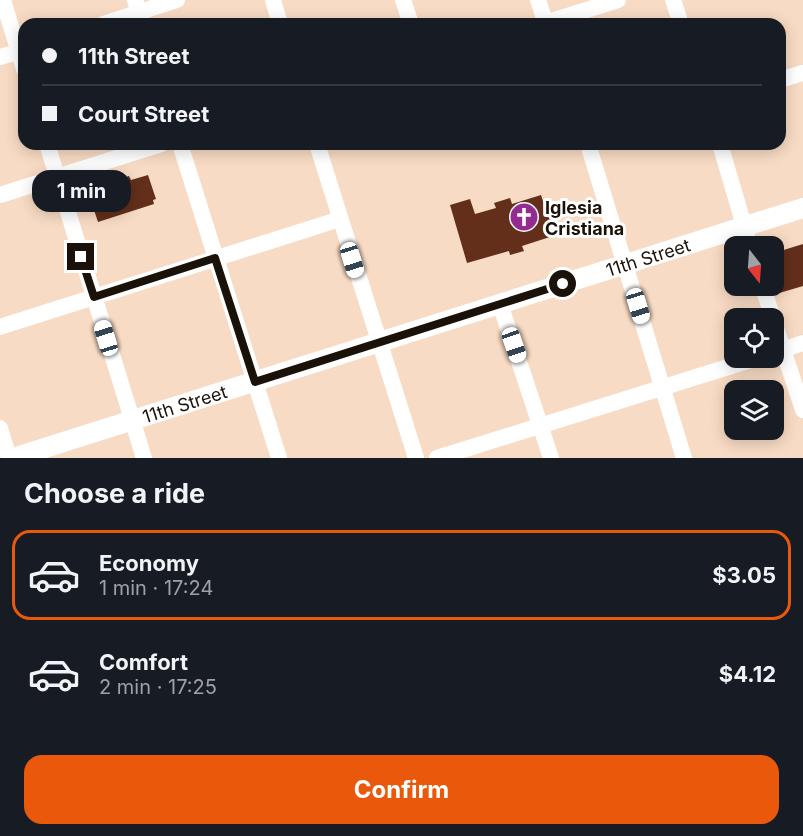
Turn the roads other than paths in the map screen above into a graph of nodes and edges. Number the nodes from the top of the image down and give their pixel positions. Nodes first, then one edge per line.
1 (3, 0) edge
2 (177, 0) edge
3 (273, 0) edge
4 (403, 0) edge
5 (538, 0) edge
6 (618, 0) edge
7 (673, 0) edge
8 (139, 12) edge
9 (121, 18) edge
10 (278, 18) edge
11 (409, 18) edge
12 (543, 18) edge
13 (563, 18) edge
14 (679, 18) edge
15 (18, 42) edge
16 (18, 52) edge
17 (0, 57) edge
18 (803, 73) edge
19 (786, 78) edge
20 (48, 150) edge
21 (142, 150) edge
22 (182, 150) edge
23 (319, 150) edge
24 (590, 150) edge
25 (722, 150) edge
26 (56, 177) junction
27 (0, 195) edge
28 (803, 208) edge
29 (340, 219) junction
30 (747, 236) edge
31 (749, 236) edge
32 (724, 242) edge
33 (215, 258) junction
34 (625, 264) junction
35 (94, 297) junction
36 (500, 304) junction
37 (0, 327) edge
38 (377, 342) junction
39 (803, 343) edge
40 (784, 349) edge
41 (784, 363) edge
42 (725, 368) edge
43 (255, 382) junction
44 (662, 388) junction
45 (803, 410) edge
46 (131, 420) junction
47 (541, 426) junction
48 (0, 428) edge
49 (11, 458) edge
50 (144, 458) edge
51 (279, 458) edge
52 (416, 458) edge
53 (437, 458) edge
54 (551, 458) edge
55 (684, 458) edge

1 - 15 street
2 - 8 street
3 - 10 street
4 - 11 street
5 - 12 street
6 - 13 street
7 - 14 street
8 - 9 street
16 - 17 street
18 - 19 street
20 - 26 street
21 - 26 street
22 - 33 street
23 - 29 street
24 - 34 street
25 - 30 street
26 - 27 street
26 - 35 street
28 - 31 main road, 11th Street
29 - 33 street
29 - 38 street
32 - 34 main road, 11th Street
33 - 35 street
33 - 43 street
34 - 36 main road, 11th Street
34 - 44 street
35 - 37 street
35 - 46 street
36 - 38 main road, 11th Street
36 - 47 street
38 - 43 main road, 11th Street
38 - 52 street
39 - 40 street
41 - 45 street
42 - 44 street
43 - 46 main road, 11th Street
43 - 51 street
44 - 47 street
44 - 55 street
46 - 49 main road, 11th Street
46 - 50 street
47 - 53 street
47 - 54 street
48 - 49 street

